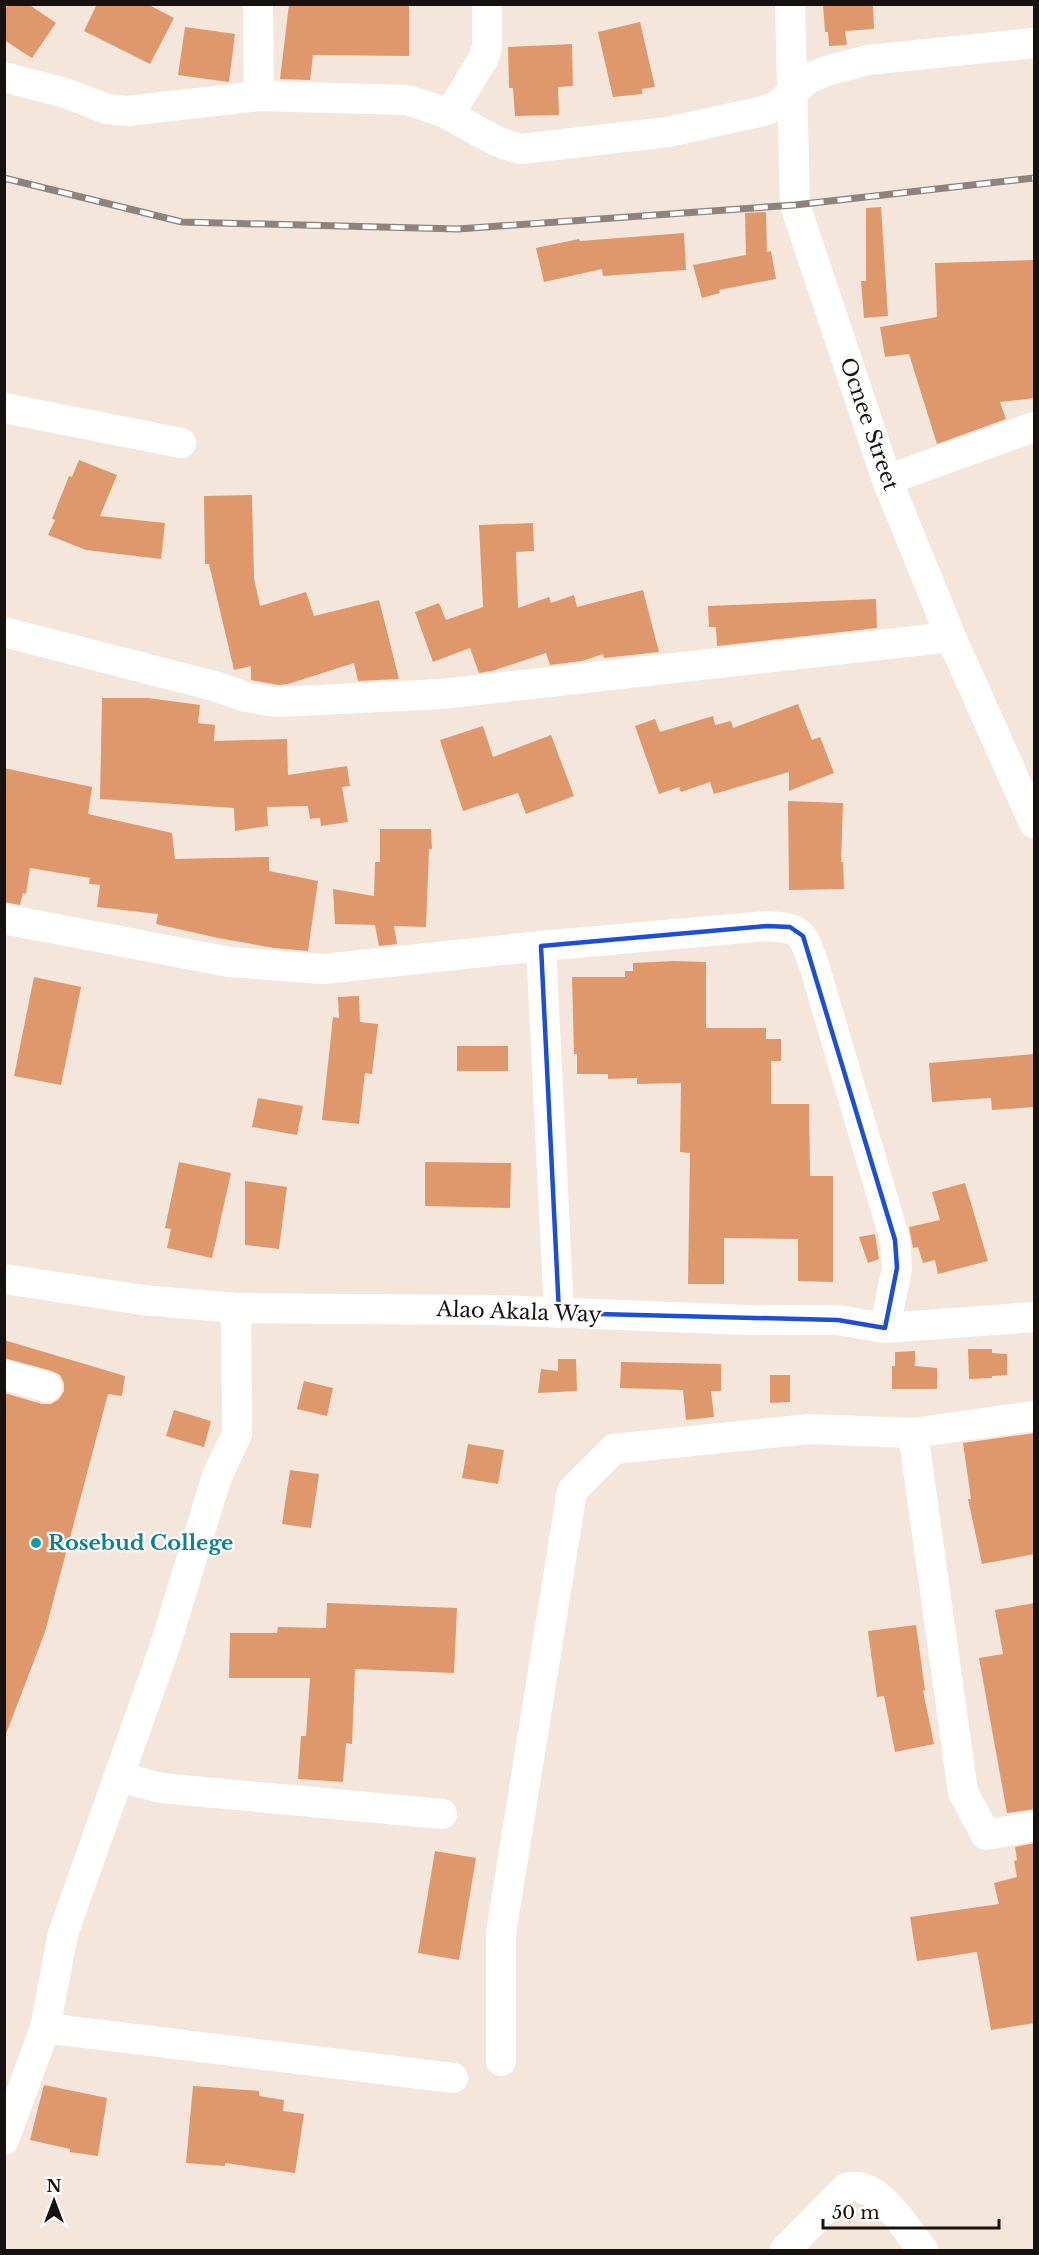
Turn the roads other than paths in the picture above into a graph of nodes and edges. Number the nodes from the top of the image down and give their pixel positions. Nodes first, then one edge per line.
1 (258, 4) edge
2 (487, 4) edge
3 (790, 4) edge
4 (1035, 43) edge
5 (4, 77) edge
6 (793, 91) junction
7 (259, 96) junction
8 (449, 115) junction
9 (4, 408) edge
10 (1035, 427) edge
11 (181, 443) dead end
12 (886, 480) junction
13 (4, 632) edge
14 (951, 638) junction
15 (1035, 823) edge
16 (4, 919) edge
17 (541, 946) junction
18 (4, 1280) edge
19 (236, 1308) junction
20 (559, 1313) junction
21 (1035, 1317) edge
22 (885, 1328) junction
23 (4, 1375) edge
24 (47, 1387) dead end
25 (1035, 1416) edge
26 (913, 1433) junction
27 (119, 1777) junction
28 (442, 1814) dead end
29 (1035, 1826) edge
30 (45, 2028) junction
31 (501, 2061) dead end
32 (453, 2078) dead end
33 (4, 2140) edge
34 (785, 2250) edge
35 (923, 2250) edge

1 - 7 street
2 - 8 street
3 - 6 street, Ocnee Street
4 - 6 street
5 - 7 street
6 - 8 street
6 - 12 street, Ocnee Street
7 - 8 street
9 - 11 street
10 - 12 street
12 - 14 street, Ocnee Street
13 - 14 street
14 - 15 street, Ocnee Street
16 - 17 street
17 - 20 street
17 - 22 street
18 - 19 street, Alao Akala Way
19 - 20 street, Alao Akala Way
19 - 27 street
20 - 22 street, Alao Akala Way
21 - 22 street, Alao Akala Way
23 - 24 street
25 - 26 street
26 - 29 street
26 - 31 street
27 - 28 street
27 - 30 street
30 - 32 street
30 - 33 street
34 - 35 street

